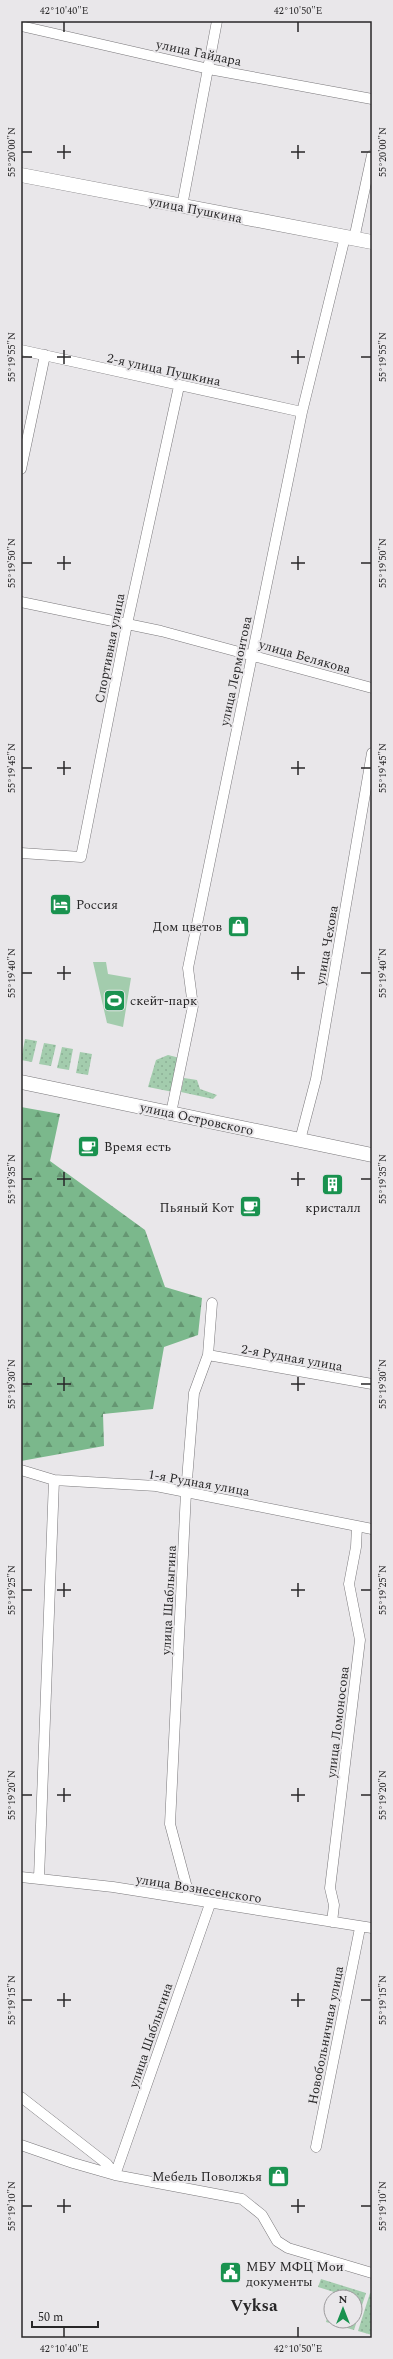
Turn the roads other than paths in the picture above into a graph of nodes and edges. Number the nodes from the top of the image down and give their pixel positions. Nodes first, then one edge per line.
1 (217, 21) edge
2 (21, 26) edge
3 (209, 69) junction
4 (372, 99) edge
5 (372, 155) edge
6 (21, 175) edge
7 (182, 206) junction
8 (349, 238) junction
9 (372, 242) edge
10 (21, 350) edge
11 (45, 355) junction
12 (179, 386) junction
13 (302, 412) junction
14 (21, 469) edge
15 (21, 602) edge
16 (127, 624) junction
17 (252, 654) junction
18 (372, 688) edge
19 (372, 753) edge
20 (21, 853) edge
21 (21, 1082) edge
22 (170, 1113) junction
23 (300, 1140) junction
24 (372, 1155) edge
25 (212, 1303) dead end
26 (208, 1355) junction
27 (372, 1384) edge
28 (21, 1470) edge
29 (54, 1480) junction
30 (186, 1492) junction
31 (358, 1526) junction
32 (372, 1529) edge
33 (21, 1877) edge
34 (39, 1878) junction
35 (190, 1899) junction
36 (210, 1904) junction
37 (332, 1922) junction
38 (360, 1928) junction
39 (372, 1928) edge
40 (21, 2097) edge
41 (21, 2145) edge
42 (316, 2147) dead end
43 (115, 2175) junction
44 (372, 2273) edge

1 - 3 street
2 - 3 street, улица Гайдара
3 - 4 street, улица Гайдара
3 - 7 street
5 - 8 street, улица Лермонтова
6 - 7 street, улица Пушкина
7 - 8 street, улица Пушкина
8 - 9 street, улица Пушкина
8 - 13 street, улица Лермонтова
10 - 11 street, 2-я улица Пушкина
11 - 12 street, 2-я улица Пушкина
11 - 14 street
12 - 13 street, 2-я улица Пушкина
12 - 16 street, Спортивная улица
13 - 17 street, улица Лермонтова
15 - 16 street, улица Белякова
16 - 17 street, улица Белякова
16 - 20 street, Спортивная улица
17 - 18 street, улица Белякова
17 - 22 street, улица Лермонтова
19 - 23 street, улица Чехова
21 - 22 street, улица Островского
22 - 23 street, улица Островского
23 - 24 street, улица Островского
25 - 26 street, улица Шаблыгина
26 - 27 street, 2-я Рудная улица
26 - 30 street, улица Шаблыгина
28 - 29 street, 1-я Рудная улица
29 - 30 street, 1-я Рудная улица
29 - 34 street
30 - 31 street, 1-я Рудная улица
30 - 35 street, улица Шаблыгина
31 - 32 street, 1-я Рудная улица
31 - 37 street, улица Ломоносова
33 - 34 street, улица Вознесенского
34 - 35 street, улица Вознесенского
35 - 36 street, улица Вознесенского
36 - 37 street, улица Вознесенского
36 - 43 street, улица Шаблыгина
37 - 38 street, улица Вознесенского
38 - 39 street, улица Вознесенского
38 - 42 street, Новобольничная улица
40 - 43 street
41 - 43 street
43 - 44 street

